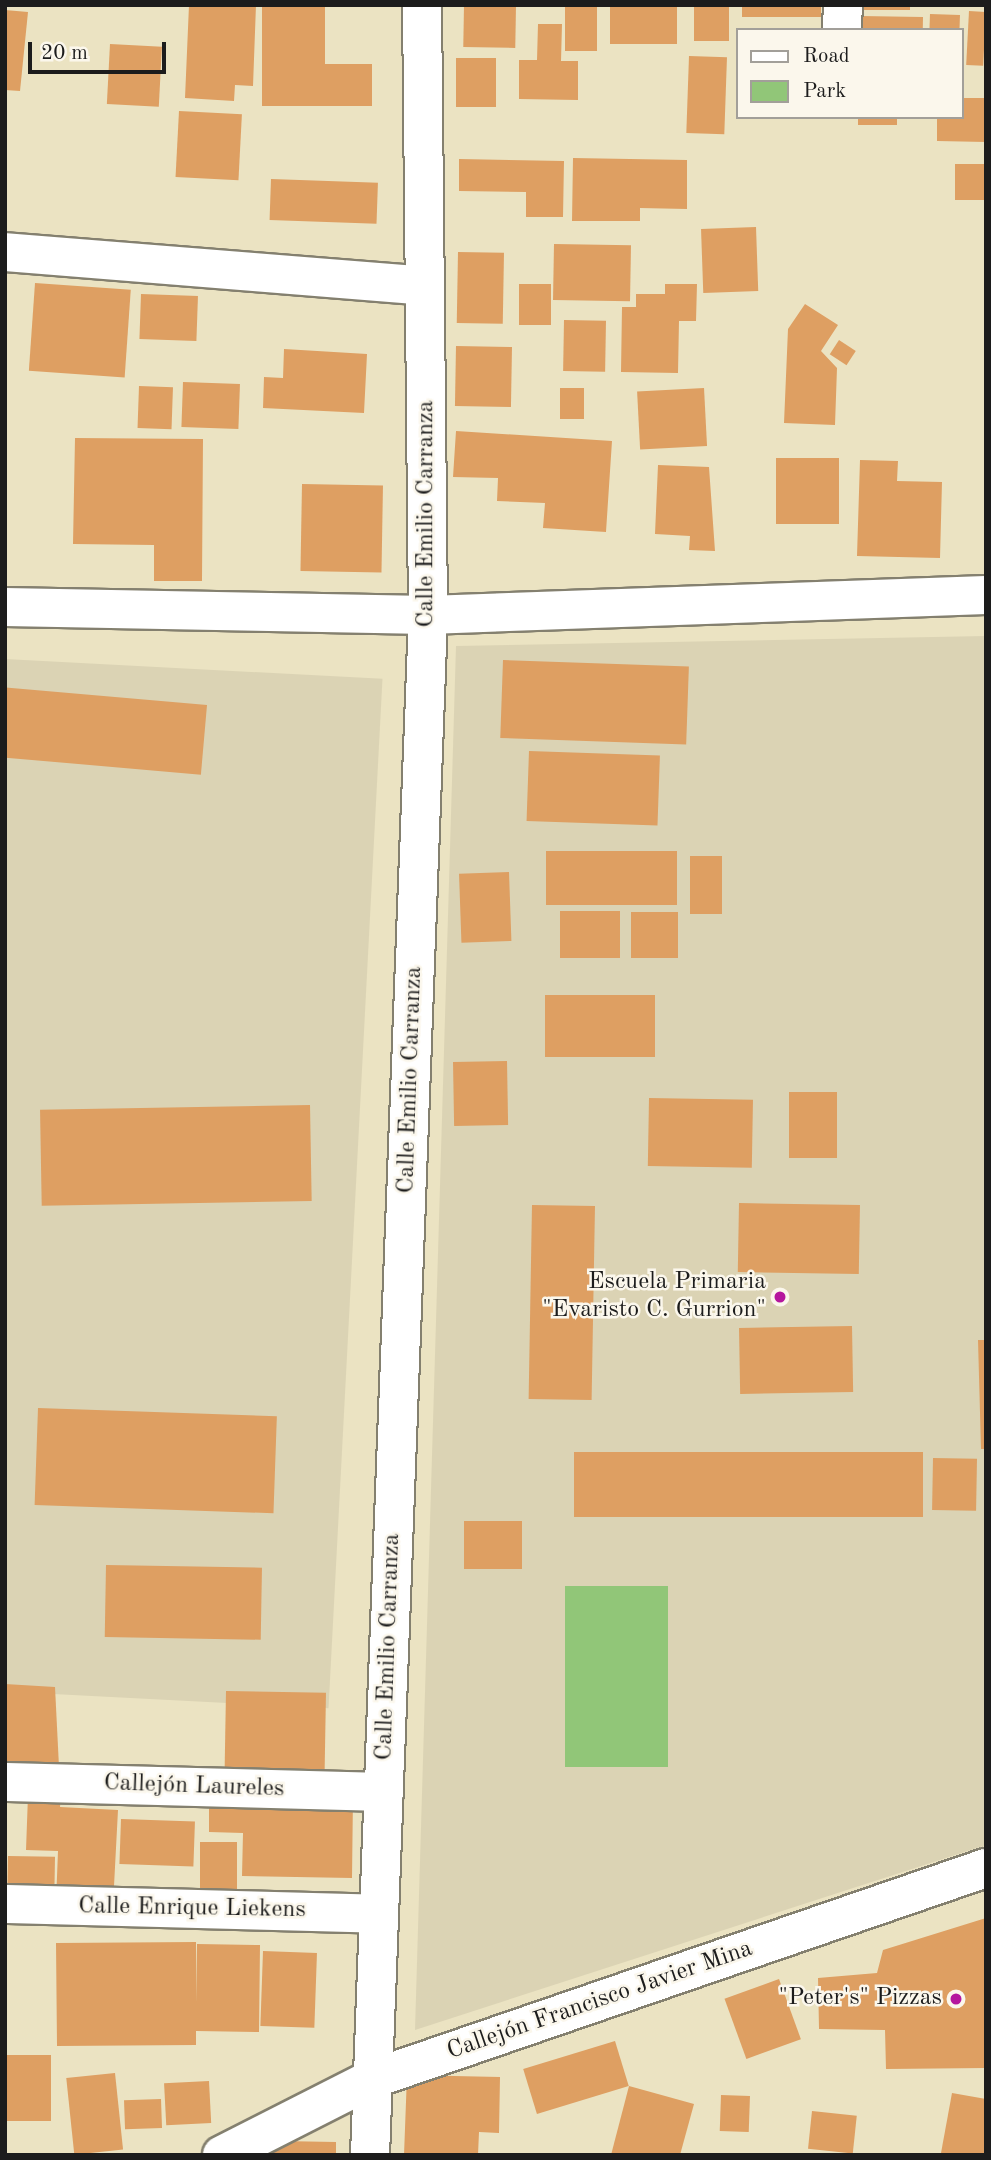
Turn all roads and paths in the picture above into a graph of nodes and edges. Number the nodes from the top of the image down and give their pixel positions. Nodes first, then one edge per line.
1 (422, 5) edge
2 (843, 5) edge
3 (842, 28) edge
4 (5, 252) edge
5 (425, 286) junction
6 (986, 595) edge
7 (5, 607) edge
8 (428, 615) junction
9 (5, 1782) edge
10 (384, 1793) junction
11 (986, 1868) edge
12 (5, 1905) edge
13 (379, 1914) junction
14 (372, 2080) junction
15 (222, 2155) edge
16 (370, 2155) edge

1 - 5 street, Calle Emilio Carranza
2 - 3 street
4 - 5 street
5 - 8 street, Calle Emilio Carranza
6 - 8 street
7 - 8 street
8 - 10 street, Calle Emilio Carranza
9 - 10 street, Callejón Laureles
10 - 13 street, Calle Emilio Carranza
11 - 14 street, Callejón Francisco Javier Mina
12 - 13 street, Calle Enrique Liekens
13 - 14 street, Calle Emilio Carranza
14 - 15 street, Callejón Francisco Javier Mina
14 - 16 street, Calle Emilio Carranza

